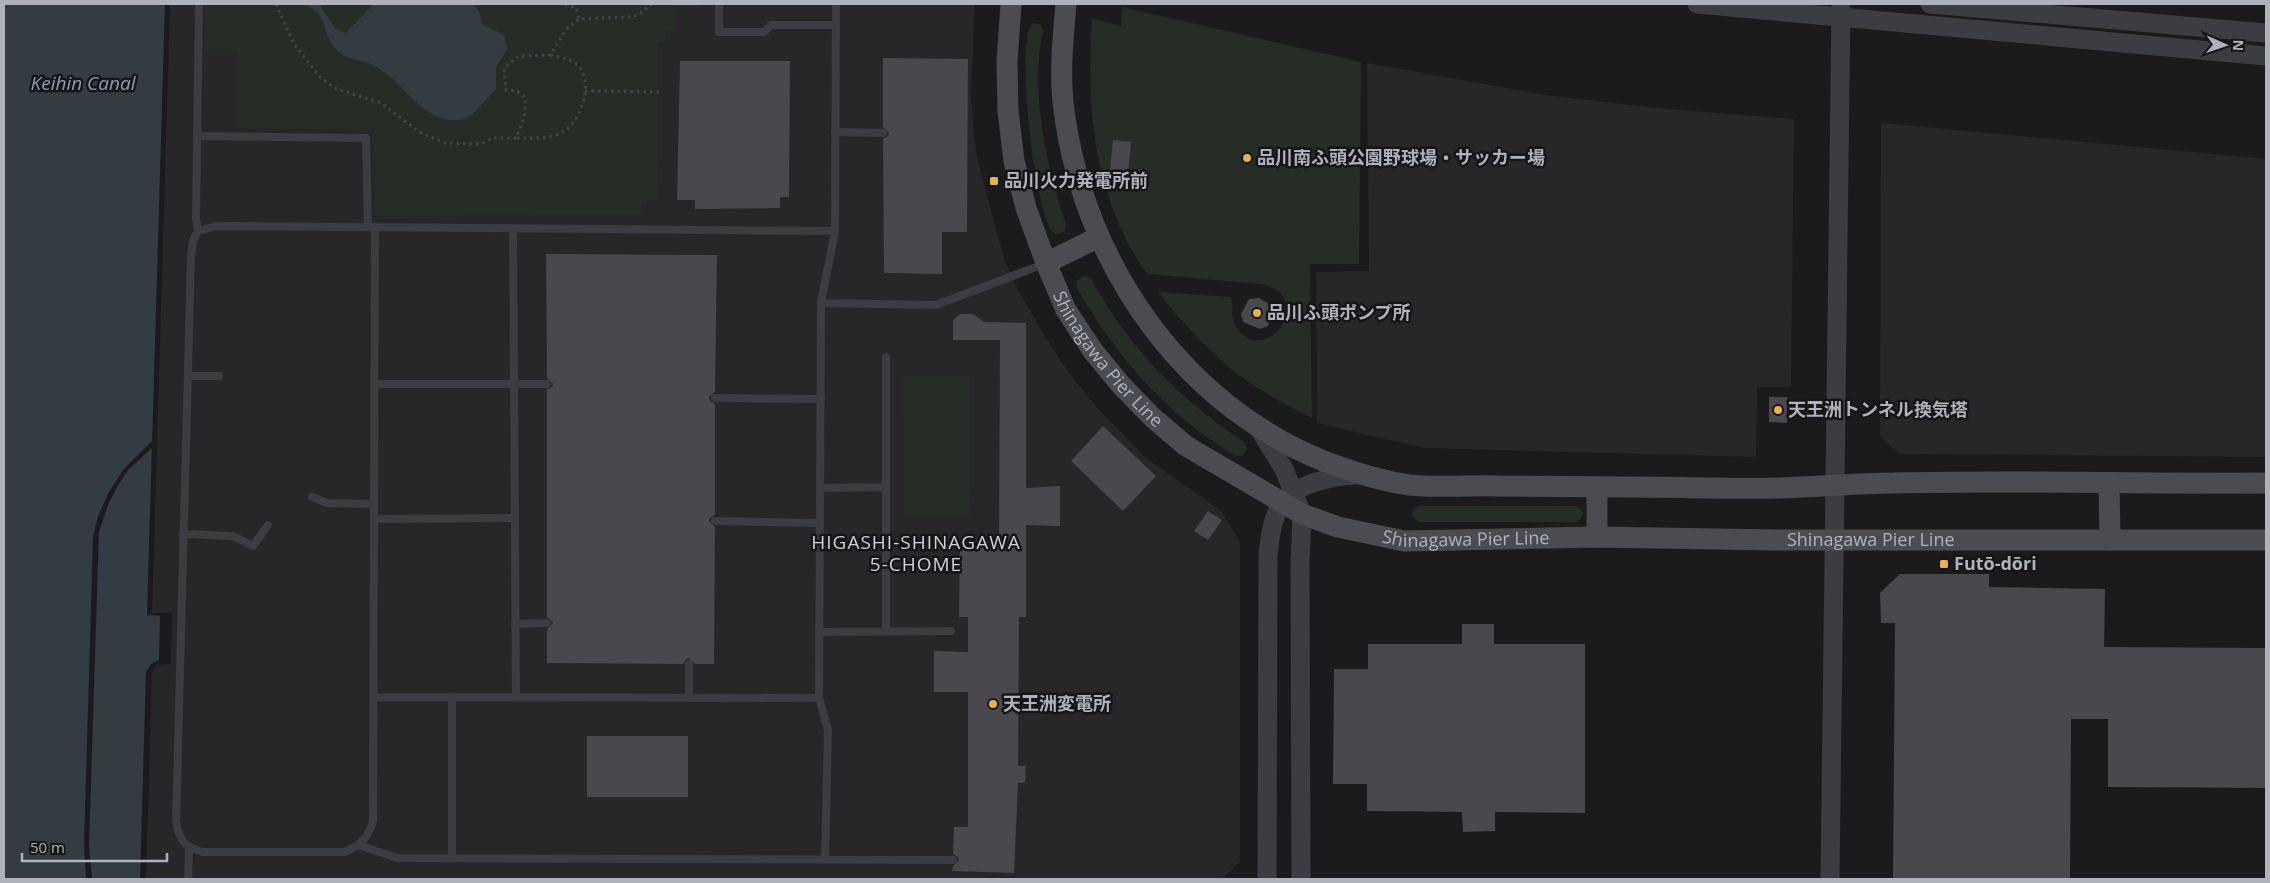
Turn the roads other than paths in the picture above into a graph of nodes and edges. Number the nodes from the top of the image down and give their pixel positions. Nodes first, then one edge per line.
1 (200, 4) edge
2 (719, 4) edge
3 (836, 4) edge
4 (1011, 4) edge
5 (1066, 4) edge
6 (1697, 4) edge
7 (1930, 4) edge
8 (1840, 10) edge
9 (836, 25) junction
10 (2266, 33) edge
11 (2266, 56) edge
12 (835, 132) junction
13 (883, 133) dead end
14 (198, 136) junction
15 (371, 227) junction
16 (513, 229) junction
17 (198, 230) junction
18 (835, 231) junction
19 (1099, 237) junction
20 (1046, 263) junction
21 (822, 303) junction
22 (886, 356) dead end
23 (188, 376) junction
24 (219, 376) dead end
25 (375, 384) junction
26 (514, 384) junction
27 (547, 384) dead end
28 (715, 398) dead end
29 (821, 399) junction
30 (1258, 427) junction
31 (1373, 476) junction
32 (2266, 483) edge
33 (2109, 484) junction
34 (1834, 486) junction
35 (886, 487) junction
36 (1597, 487) junction
37 (820, 488) junction
38 (312, 497) dead end
39 (1288, 498) junction
40 (374, 504) junction
41 (1302, 514) junction
42 (514, 518) junction
43 (374, 519) junction
44 (715, 521) dead end
45 (820, 523) junction
46 (268, 525) dead end
47 (184, 534) junction
48 (1597, 537) junction
49 (1834, 540) junction
50 (2110, 540) junction
51 (2266, 540) edge
52 (547, 623) dead end
53 (515, 624) junction
54 (886, 631) junction
55 (951, 631) dead end
56 (819, 632) junction
57 (689, 664) dead end
58 (374, 697) junction
59 (452, 697) junction
60 (516, 697) junction
61 (689, 698) junction
62 (819, 698) junction
63 (358, 845) junction
64 (189, 848) junction
65 (452, 858) junction
66 (825, 860) junction
67 (953, 860) dead end
68 (188, 879) edge
69 (1267, 879) edge
70 (1301, 879) edge
71 (1830, 879) edge

1 - 14 lane
2 - 9 lane
3 - 9 lane
4 - 20 main road, Shinagawa Pier Line
5 - 19 main road
6 - 8 street
7 - 10 street
8 - 11 street
8 - 34 street
9 - 12 lane
12 - 13 lane
12 - 18 lane
14 - 15 lane
14 - 17 lane
15 - 16 lane
15 - 17 lane
15 - 25 lane
16 - 18 lane
16 - 26 lane
17 - 23 lane
18 - 21 lane
19 - 20 main road
19 - 30 main road
20 - 21 lane
20 - 39 main road, Shinagawa Pier Line
21 - 29 lane
22 - 35 lane
23 - 24 lane
23 - 47 lane
25 - 26 lane
25 - 40 lane
26 - 27 lane
26 - 42 lane
28 - 29 lane
29 - 37 lane
30 - 31 main road
30 - 39 street
31 - 36 main road
31 - 39 street
32 - 33 main road
33 - 34 main road
33 - 50 main road
34 - 36 main road
34 - 49 street
35 - 37 lane
35 - 54 lane
36 - 48 main road
37 - 45 lane
38 - 40 lane
39 - 41 main road, Shinagawa Pier Line
39 - 69 street
40 - 43 lane
41 - 48 main road, Shinagawa Pier Line
41 - 70 street
42 - 43 lane
42 - 53 lane
43 - 58 lane
44 - 45 lane
45 - 56 lane
46 - 47 lane
47 - 64 lane
48 - 49 main road, Shinagawa Pier Line
49 - 50 main road, Shinagawa Pier Line
49 - 71 street
50 - 51 main road, Shinagawa Pier Line
52 - 53 lane
53 - 60 lane
54 - 55 lane
54 - 56 lane
56 - 62 lane
57 - 61 lane
58 - 59 lane
58 - 63 lane
59 - 60 lane
59 - 65 lane
60 - 61 lane
61 - 62 lane
62 - 66 lane
63 - 64 lane
63 - 65 lane
64 - 68 lane
65 - 66 lane
66 - 67 lane

